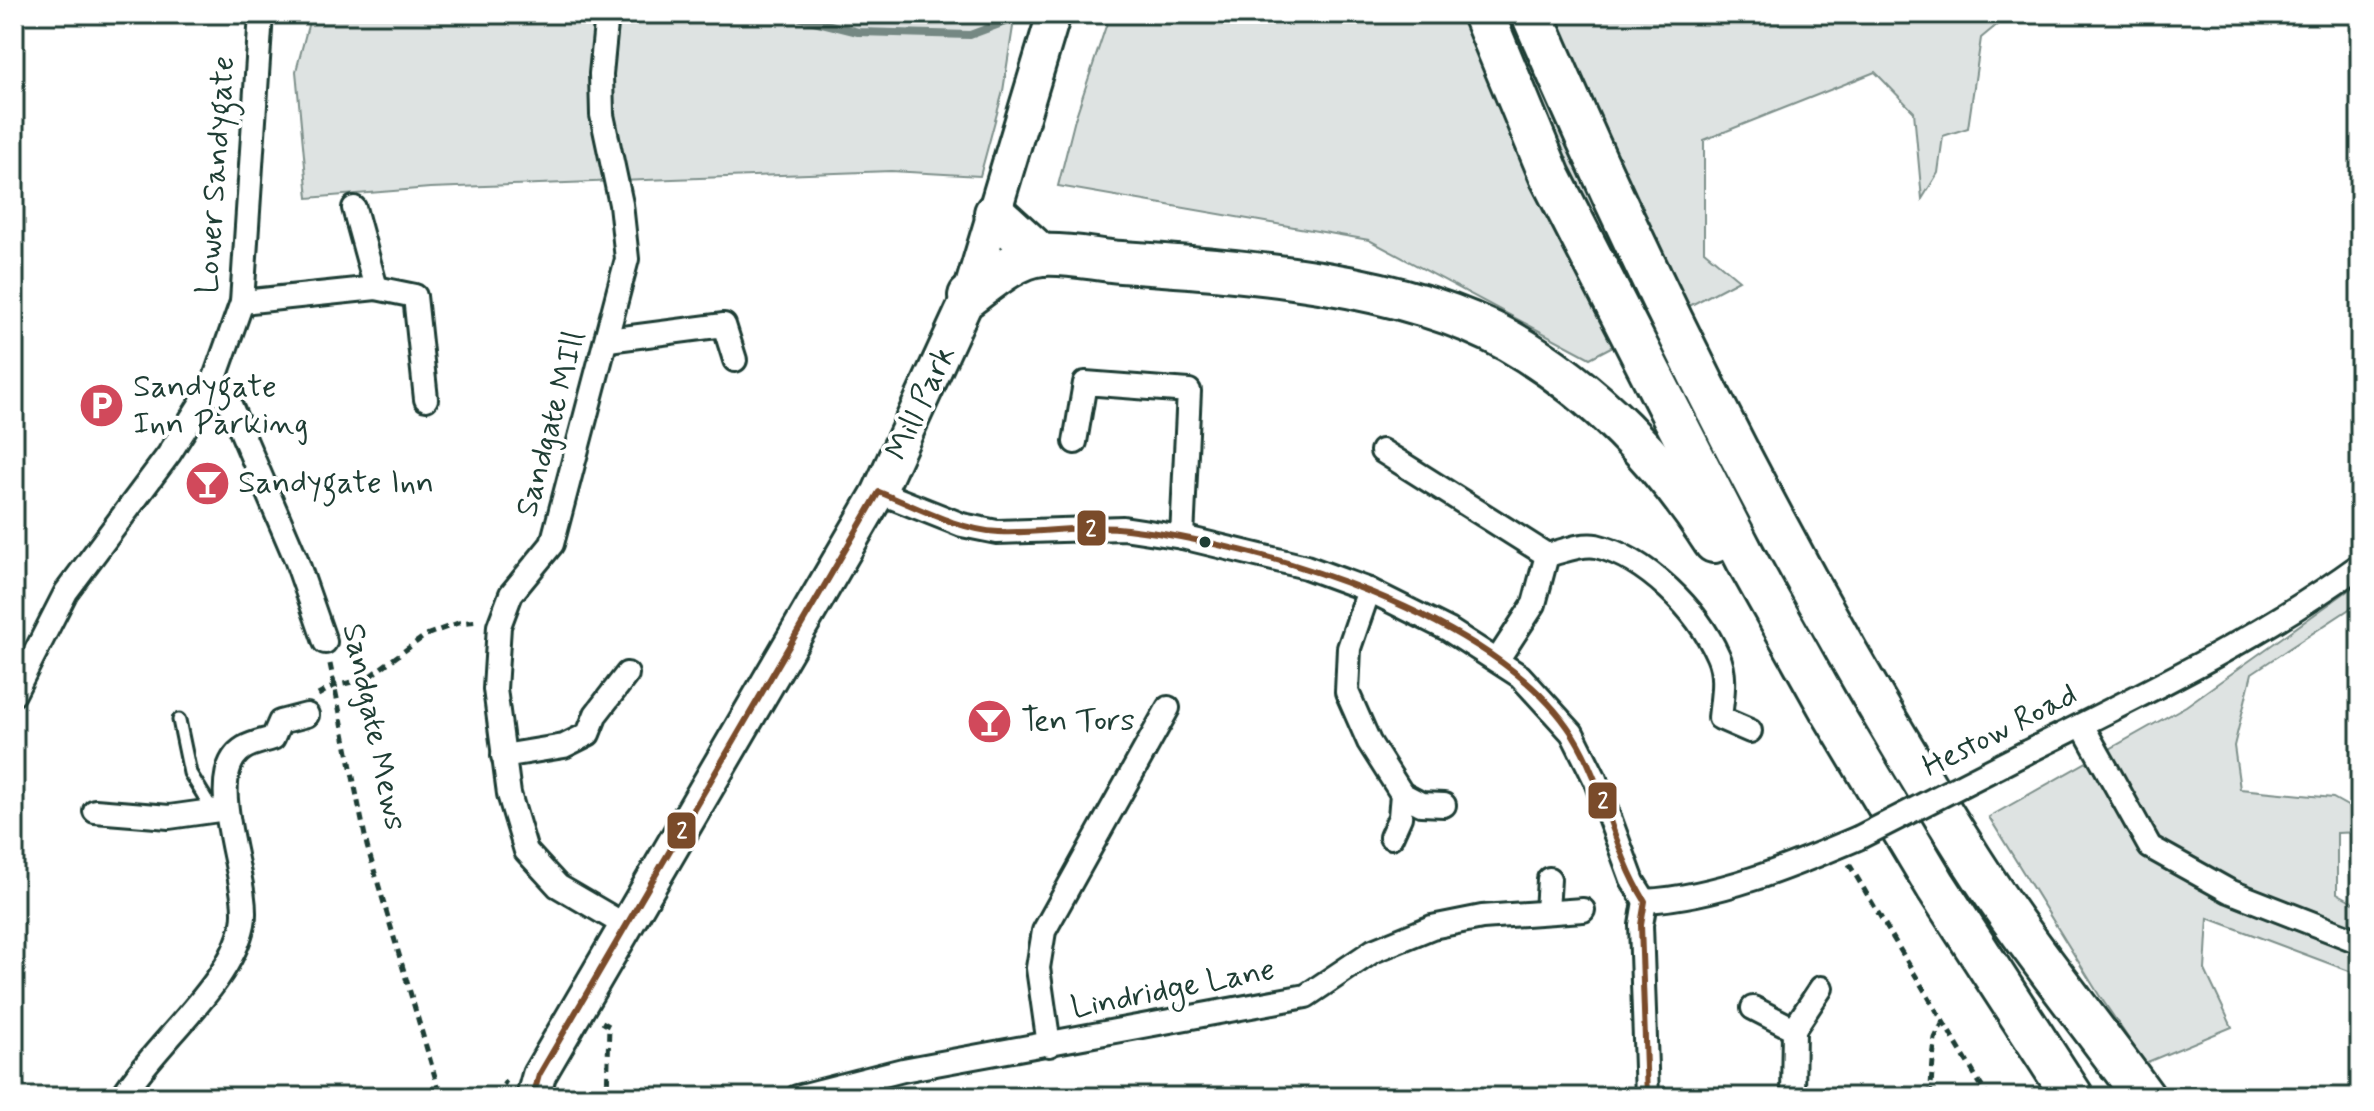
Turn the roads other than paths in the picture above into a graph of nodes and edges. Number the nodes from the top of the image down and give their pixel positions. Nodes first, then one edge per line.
1 (1054, 14) edge
2 (1483, 14) edge
3 (1532, 14) edge
4 (607, 16) edge
5 (260, 22) edge
6 (354, 208) dead end
7 (995, 213) junction
8 (1041, 255) junction
9 (376, 288) junction
10 (969, 296) junction
11 (242, 302) junction
12 (608, 340) junction
13 (735, 360) dead end
14 (212, 386) junction
15 (426, 399) dead end
16 (1075, 442) dead end
17 (1382, 451) dead end
18 (879, 492) junction
19 (1182, 537) junction
20 (1547, 555) junction
21 (2360, 565) edge
22 (1369, 590) junction
23 (325, 642) road end
24 (1498, 659) junction
25 (627, 674) dead end
26 (14, 694) edge
27 (1168, 708) dead end
28 (1830, 709) junction
29 (307, 715) dead end
30 (179, 720) dead end
31 (2082, 725) junction
32 (1750, 731) dead end
33 (503, 756) junction
34 (1402, 794) junction
35 (1444, 805) dead end
36 (219, 809) junction
37 (95, 811) dead end
38 (1391, 837) dead end
39 (1549, 879) dead end
40 (1645, 901) junction
41 (1583, 910) dead end
42 (1547, 911) junction
43 (628, 927) junction
44 (2360, 942) edge
45 (1821, 988) dead end
46 (1753, 1008) dead end
47 (1794, 1029) junction
48 (1049, 1045) junction
49 (122, 1097) edge
50 (533, 1097) edge
51 (797, 1097) edge
52 (1647, 1097) edge
53 (1793, 1097) edge
54 (2073, 1097) edge
55 (2144, 1097) edge

1 - 7 main road, Mill Park
2 - 28 highway
3 - 55 highway
4 - 12 street, Sandgate MIll
5 - 11 street, Lower Sandygate
6 - 9 street
7 - 8 highway
7 - 10 main road, Mill Park
8 - 10 highway
8 - 28 highway
9 - 11 street
9 - 15 street
10 - 18 main road, Mill Park
11 - 14 street, Lower Sandygate
12 - 13 street
12 - 33 street, Sandgate MIll
14 - 23 street, Sandgate Mews
14 - 26 street, Lower Sandygate
16 - 19 street
17 - 20 street
18 - 19 street
18 - 43 main road, Mill Park
19 - 22 street
20 - 24 street
20 - 32 street
21 - 31 street, Hestow Road
22 - 24 street
22 - 34 street
24 - 40 street
25 - 33 street
27 - 48 street
28 - 54 highway
29 - 36 street
30 - 36 lane
31 - 40 street, Hestow Road, bridge
31 - 44 street
33 - 43 street, Sandgate MIll
34 - 35 street
34 - 38 street
36 - 37 street
36 - 49 street
39 - 42 street
40 - 52 street
41 - 42 street, Lindridge Lane
42 - 48 street, Lindridge Lane
43 - 50 main road, Mill Park
45 - 47 street
46 - 47 street
47 - 53 street
48 - 51 street, Lindridge Lane

